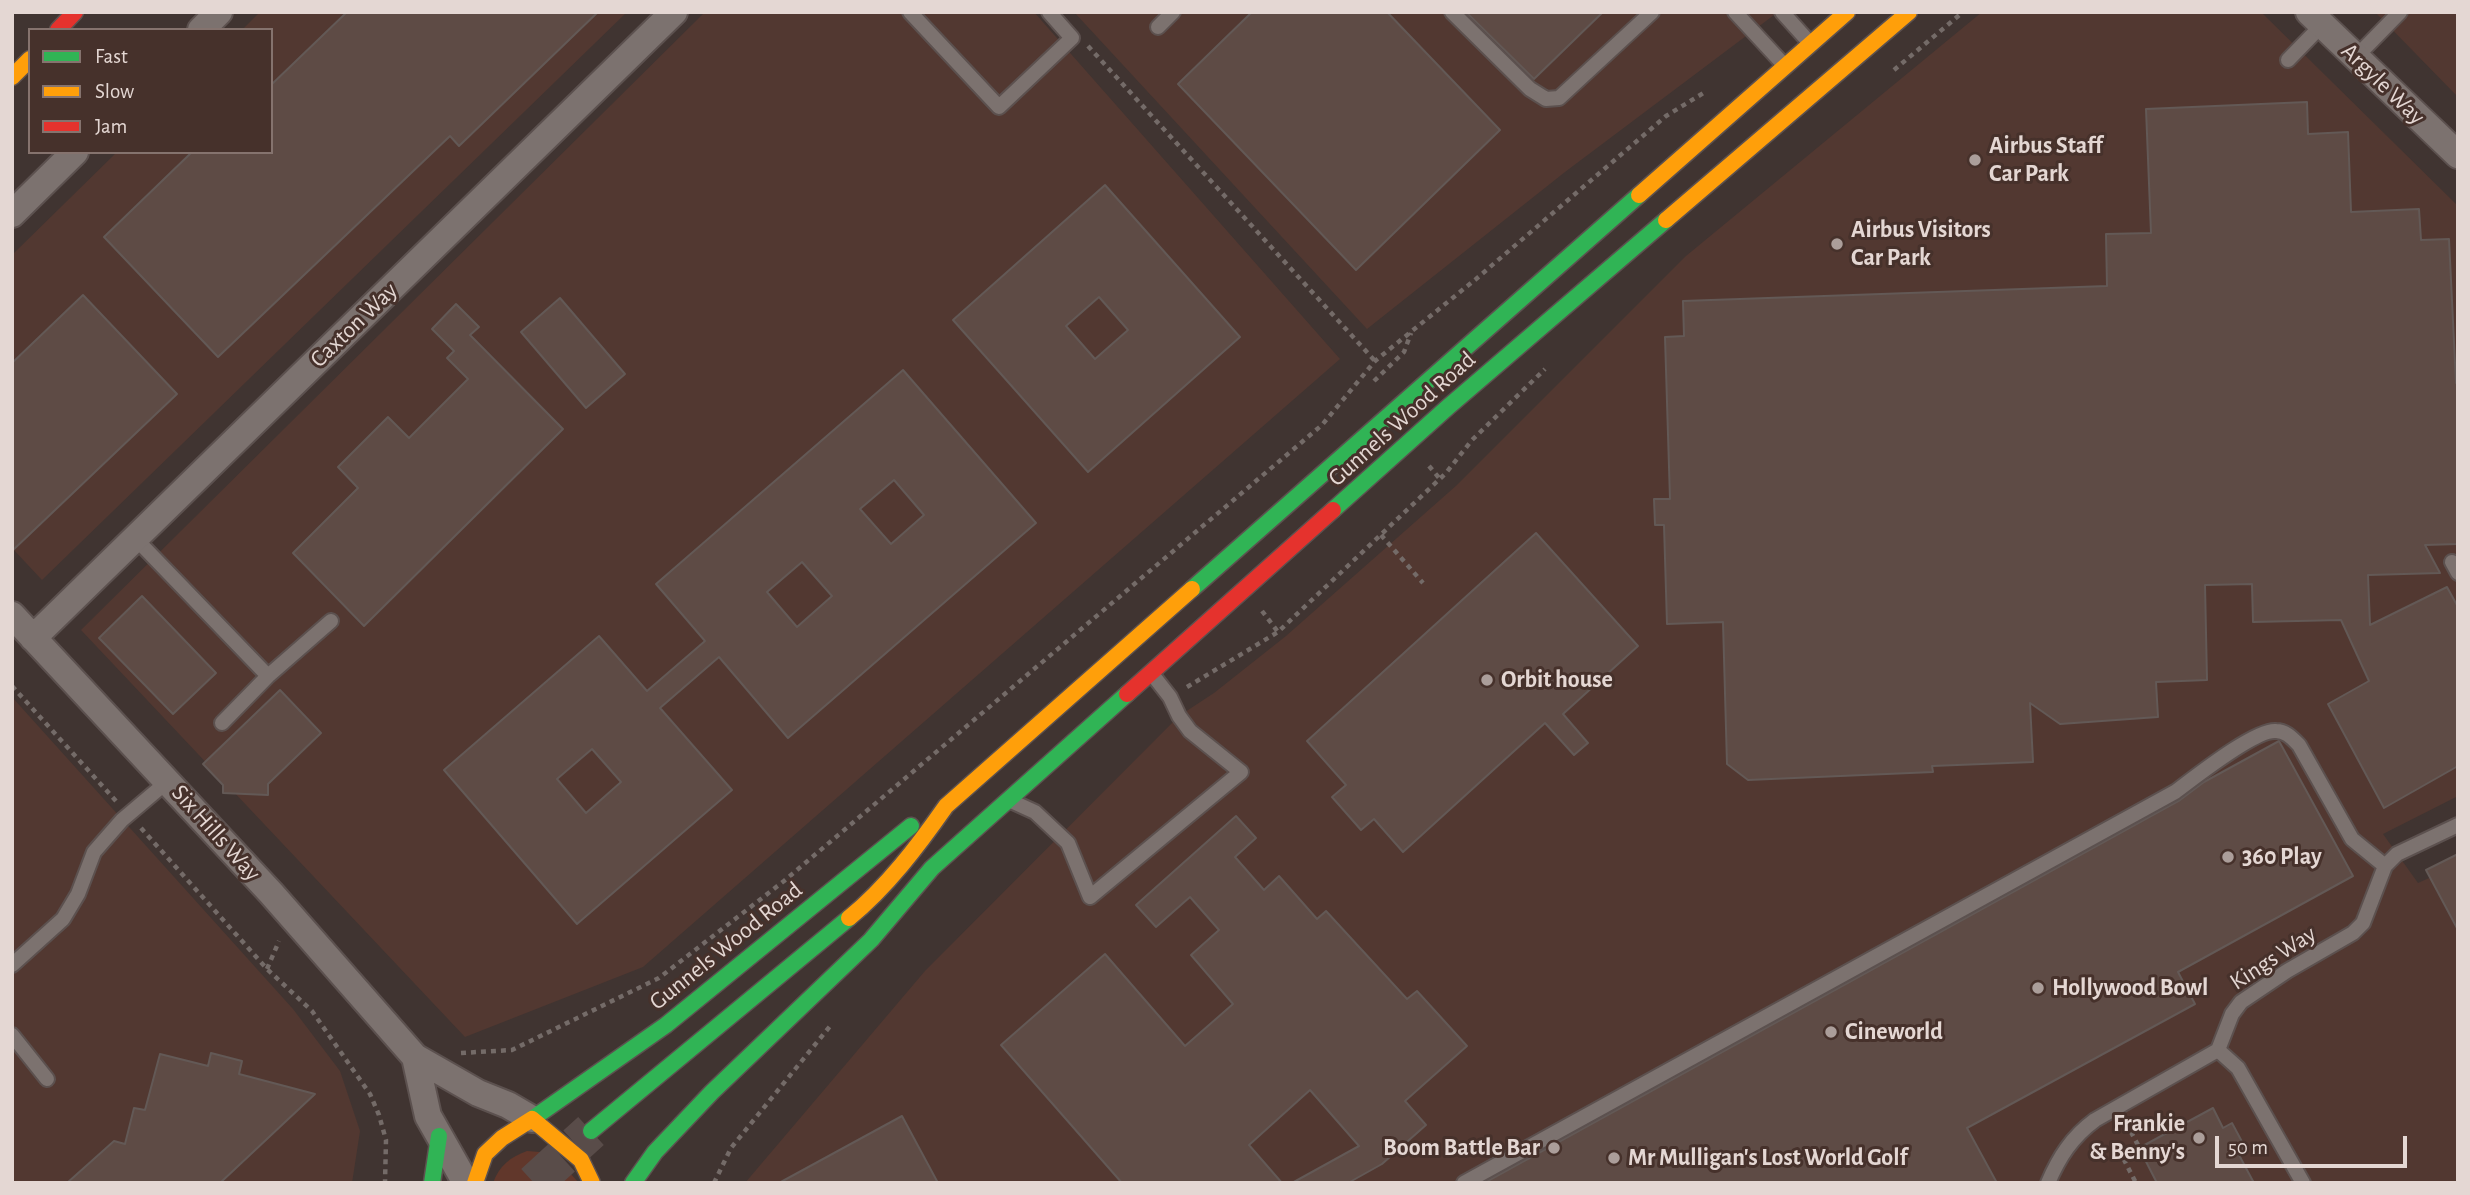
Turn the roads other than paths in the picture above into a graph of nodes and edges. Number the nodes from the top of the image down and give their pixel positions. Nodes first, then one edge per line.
1 (75, 12) edge
2 (219, 12) edge
3 (674, 12) edge
4 (910, 12) edge
5 (1049, 12) edge
6 (1173, 12) edge
7 (1452, 12) edge
8 (1652, 12) edge
9 (1735, 12) edge
10 (1782, 12) edge
11 (1847, 12) edge
12 (1909, 12) edge
13 (2400, 12) edge
14 (2316, 19) edge
15 (1158, 27) dead end
16 (60, 28) edge
17 (203, 28) edge
18 (1810, 43) junction
19 (2356, 57) junction
20 (28, 61) edge
21 (2288, 61) dead end
22 (1786, 67) junction
23 (12, 77) edge
24 (73, 154) edge
25 (2458, 155) edge
26 (12, 214) edge
27 (136, 539) junction
28 (12, 615) edge
29 (331, 621) dead end
30 (33, 638) junction
31 (1151, 673) junction
32 (268, 676) junction
33 (222, 723) dead end
34 (168, 781) junction
35 (1008, 799) junction
36 (946, 806) junction
37 (2458, 825) edge
38 (2385, 866) junction
39 (932, 868) junction
40 (861, 908) junction
41 (12, 965) edge
42 (12, 1035) edge
43 (2218, 1050) junction
44 (415, 1056) junction
45 (47, 1079) dead end
46 (532, 1119) junction
47 (591, 1130) tunnel mouth
48 (439, 1136) junction
49 (432, 1183) edge
50 (466, 1183) edge
51 (475, 1183) edge
52 (592, 1183) edge
53 (633, 1183) edge
54 (1464, 1183) edge
55 (2048, 1183) edge
56 (2304, 1183) edge

1 - 16 main road
2 - 17 street
3 - 27 street, Caxton Way
4 - 5 lane
6 - 15 lane
7 - 8 lane
9 - 22 lane
10 - 18 lane
11 - 18 main road, Gunnels Wood Road
12 - 31 main road, Gunnels Wood Road
13 - 19 lane
14 - 19 street, Argyle Way
14 - 21 lane
18 - 22 main road, Gunnels Wood Road
19 - 25 street, Argyle Way
20 - 23 main road
22 - 36 main road, Gunnels Wood Road
24 - 26 street
27 - 30 street, Caxton Way
27 - 32 lane
28 - 30 street, Six Hills Way
29 - 32 lane
30 - 34 street, Six Hills Way
31 - 35 main road, Gunnels Wood Road
31 - 35 lane
32 - 33 lane
34 - 41 lane
34 - 44 street, Six Hills Way
35 - 39 main road, Gunnels Wood Road
36 - 40 main road, Gunnels Wood Road
36 - 46 main road, Gunnels Wood Road
37 - 38 lane
38 - 43 lane, Kings Way
38 - 54 lane
39 - 40 main road, Gunnels Wood Road
39 - 53 main road, Gunnels Wood Road
40 - 47 main road, Gunnels Wood Road
42 - 45 lane
43 - 55 lane
43 - 56 lane
44 - 46 street, Six Hills Way
44 - 48 street, Six Hills Way
46 - 51 main road, Gunnels Wood Road
46 - 52 main road
48 - 49 main road
48 - 50 street, Six Hills Way

